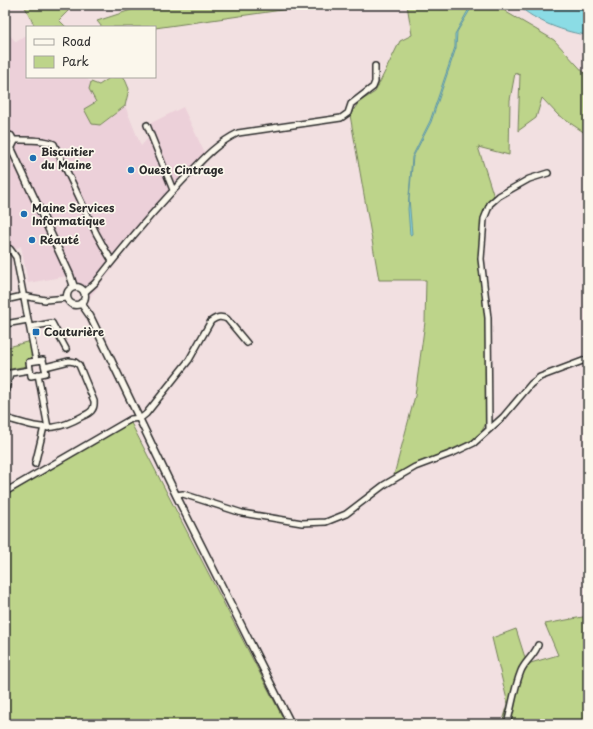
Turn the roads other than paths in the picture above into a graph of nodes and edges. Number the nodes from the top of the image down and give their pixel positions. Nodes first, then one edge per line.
1 (375, 66) dead end
2 (147, 125) dead end
3 (5, 135) edge
4 (14, 140) junction
5 (8, 148) edge
6 (548, 173) dead end
7 (173, 190) junction
8 (10, 249) dead end
9 (112, 261) junction
10 (74, 287) junction
11 (84, 293) junction
12 (23, 296) junction
13 (67, 298) junction
14 (5, 300) edge
15 (81, 303) junction
16 (28, 320) junction
17 (5, 324) edge
18 (30, 327) junction
19 (247, 343) dead end
20 (66, 350) dead end
21 (588, 359) edge
22 (36, 361) junction
23 (45, 366) junction
24 (30, 370) junction
25 (8, 374) edge
26 (38, 374) junction
27 (5, 393) edge
28 (5, 418) edge
29 (139, 418) junction
30 (46, 427) junction
31 (489, 429) junction
32 (34, 464) dead end
33 (5, 492) edge
34 (176, 495) junction
35 (538, 645) dead end
36 (291, 724) edge
37 (507, 724) edge

1 - 7 street
2 - 7 street
3 - 4 street
4 - 5 street
4 - 9 street
5 - 10 street
6 - 31 street
7 - 9 street
8 - 12 street
9 - 11 street
10 - 11 street
10 - 13 street
11 - 15 street
12 - 13 street
12 - 14 street
12 - 16 street
13 - 15 street
15 - 29 street
16 - 17 street
16 - 18 street
18 - 20 street
18 - 22 street
19 - 29 street
21 - 31 street
22 - 23 street
22 - 24 street
23 - 26 street
23 - 30 street
24 - 25 street
24 - 26 street
25 - 27 street
26 - 30 street
28 - 30 street
29 - 33 street
29 - 34 street
30 - 32 street
31 - 34 street
34 - 36 street
35 - 37 street

